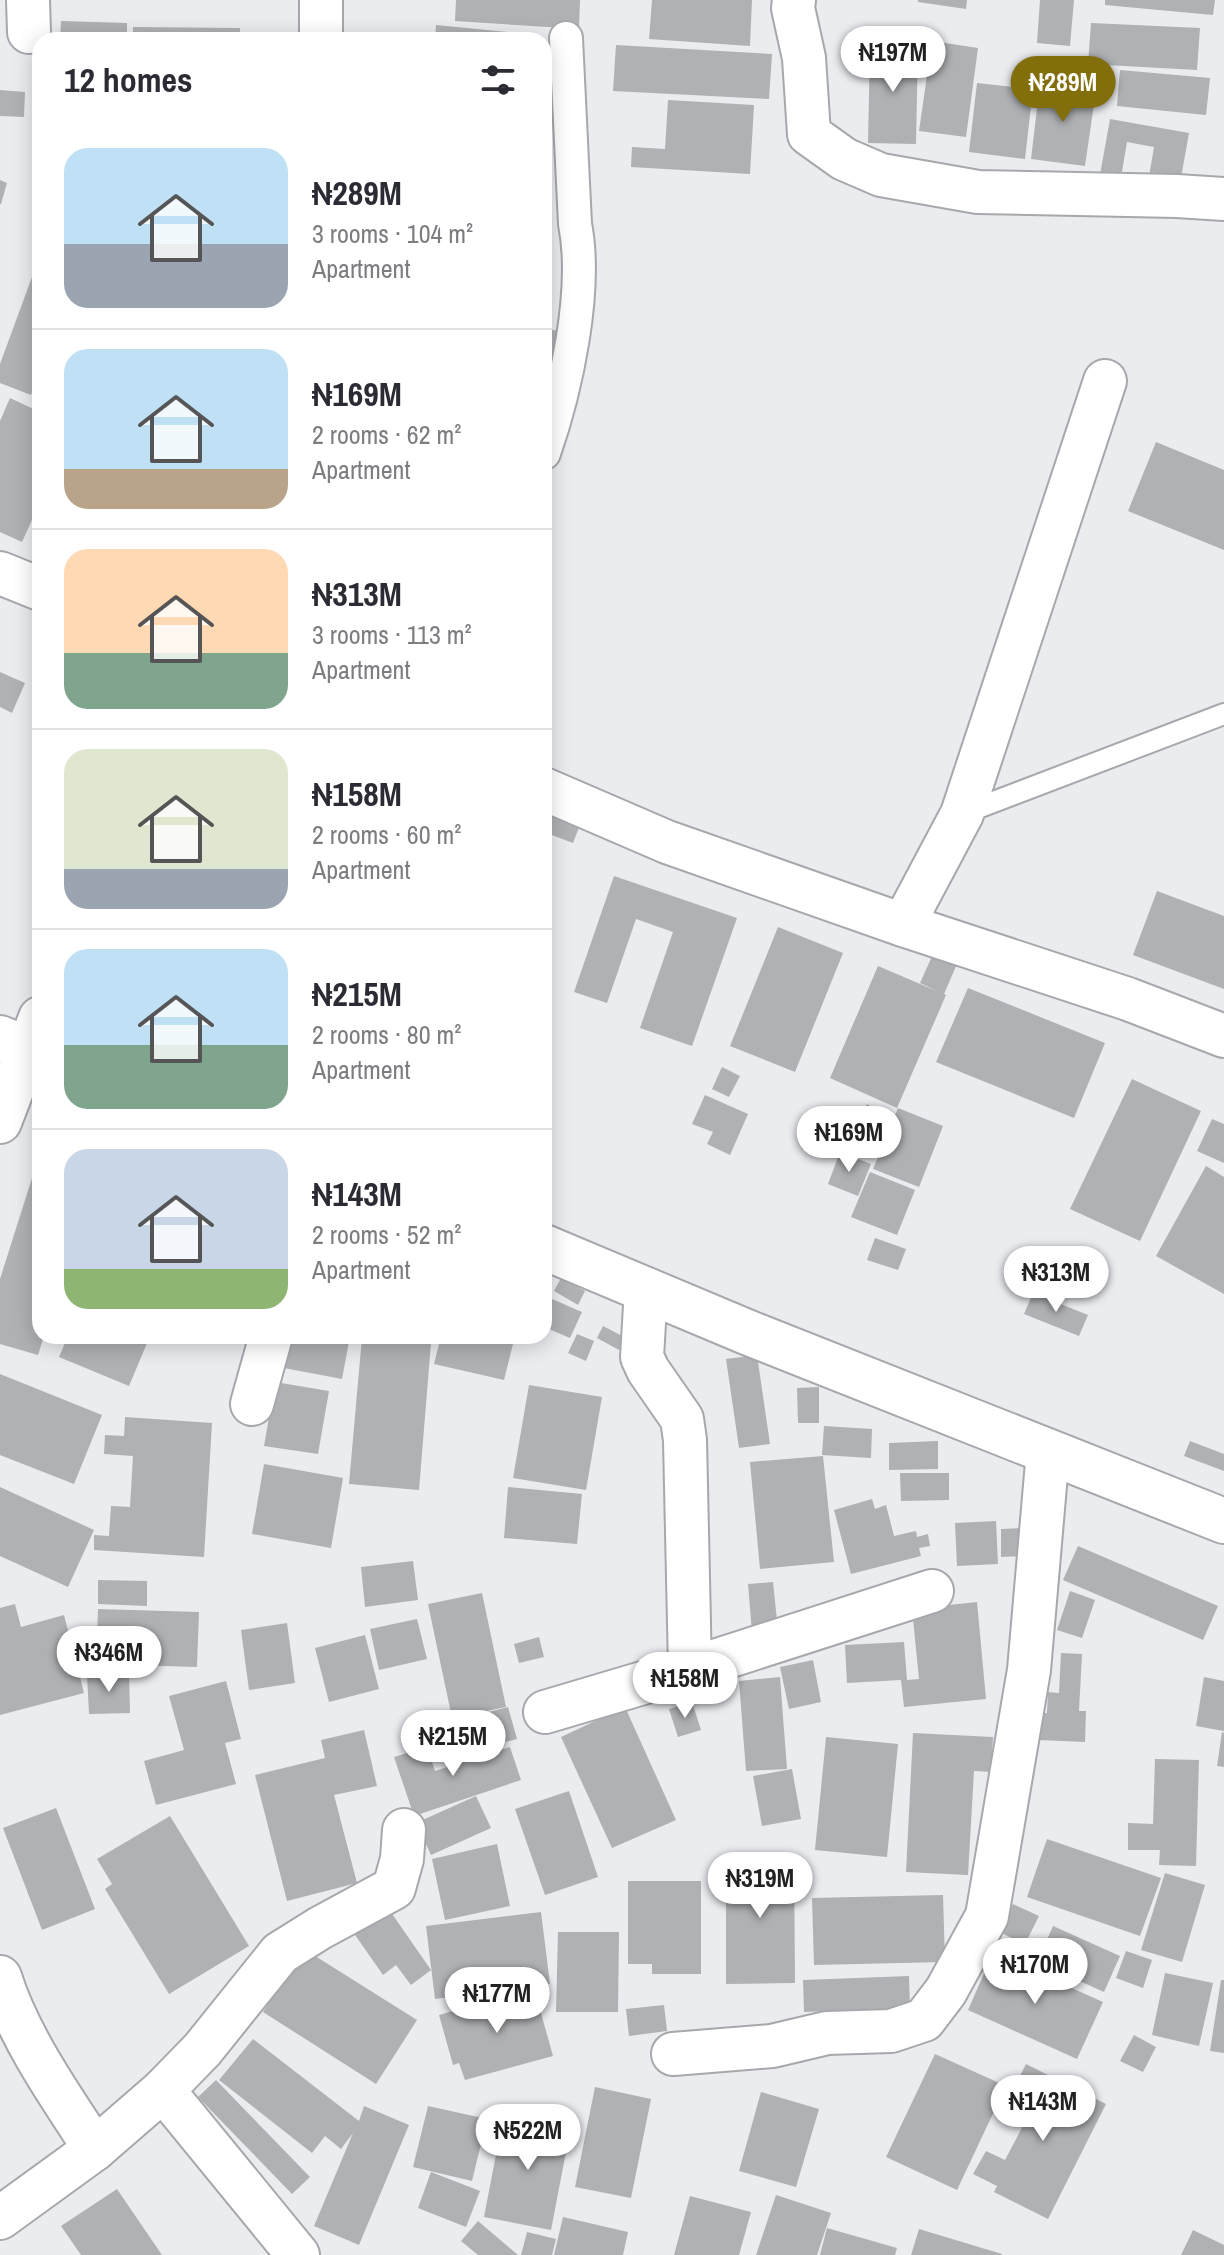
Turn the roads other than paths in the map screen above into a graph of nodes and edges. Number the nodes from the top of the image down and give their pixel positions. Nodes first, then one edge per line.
1 (321, 0) edge
2 (794, 0) edge
3 (321, 32) edge
4 (566, 38) dead end
5 (1224, 199) edge
6 (1105, 381) dead end
7 (552, 424) edge
8 (0, 573) edge
9 (32, 586) edge
10 (1224, 714) edge
11 (552, 792) edge
12 (962, 814) junction
13 (903, 925) junction
14 (1224, 1036) edge
15 (27, 1040) edge
16 (0, 1122) edge
17 (552, 1250) edge
18 (646, 1289) junction
19 (269, 1344) edge
20 (252, 1404) dead end
21 (1048, 1451) junction
22 (1224, 1521) edge
23 (932, 1591) dead end
24 (690, 1669) junction
25 (545, 1712) dead end
26 (404, 1830) dead end
27 (0, 1977) edge
28 (673, 2054) dead end
29 (163, 2090) junction
30 (95, 2149) junction
31 (0, 2218) edge
32 (298, 2255) edge

1 - 3 street
2 - 5 street
4 - 7 street
6 - 12 street
8 - 9 street
10 - 12 lane
11 - 13 street
12 - 13 street
13 - 14 street
15 - 16 street
17 - 18 street
18 - 21 street
18 - 24 street
19 - 20 street
21 - 22 street
21 - 28 street
23 - 24 street
24 - 25 street
26 - 29 street
27 - 30 street
29 - 30 street
29 - 32 street
30 - 31 street

